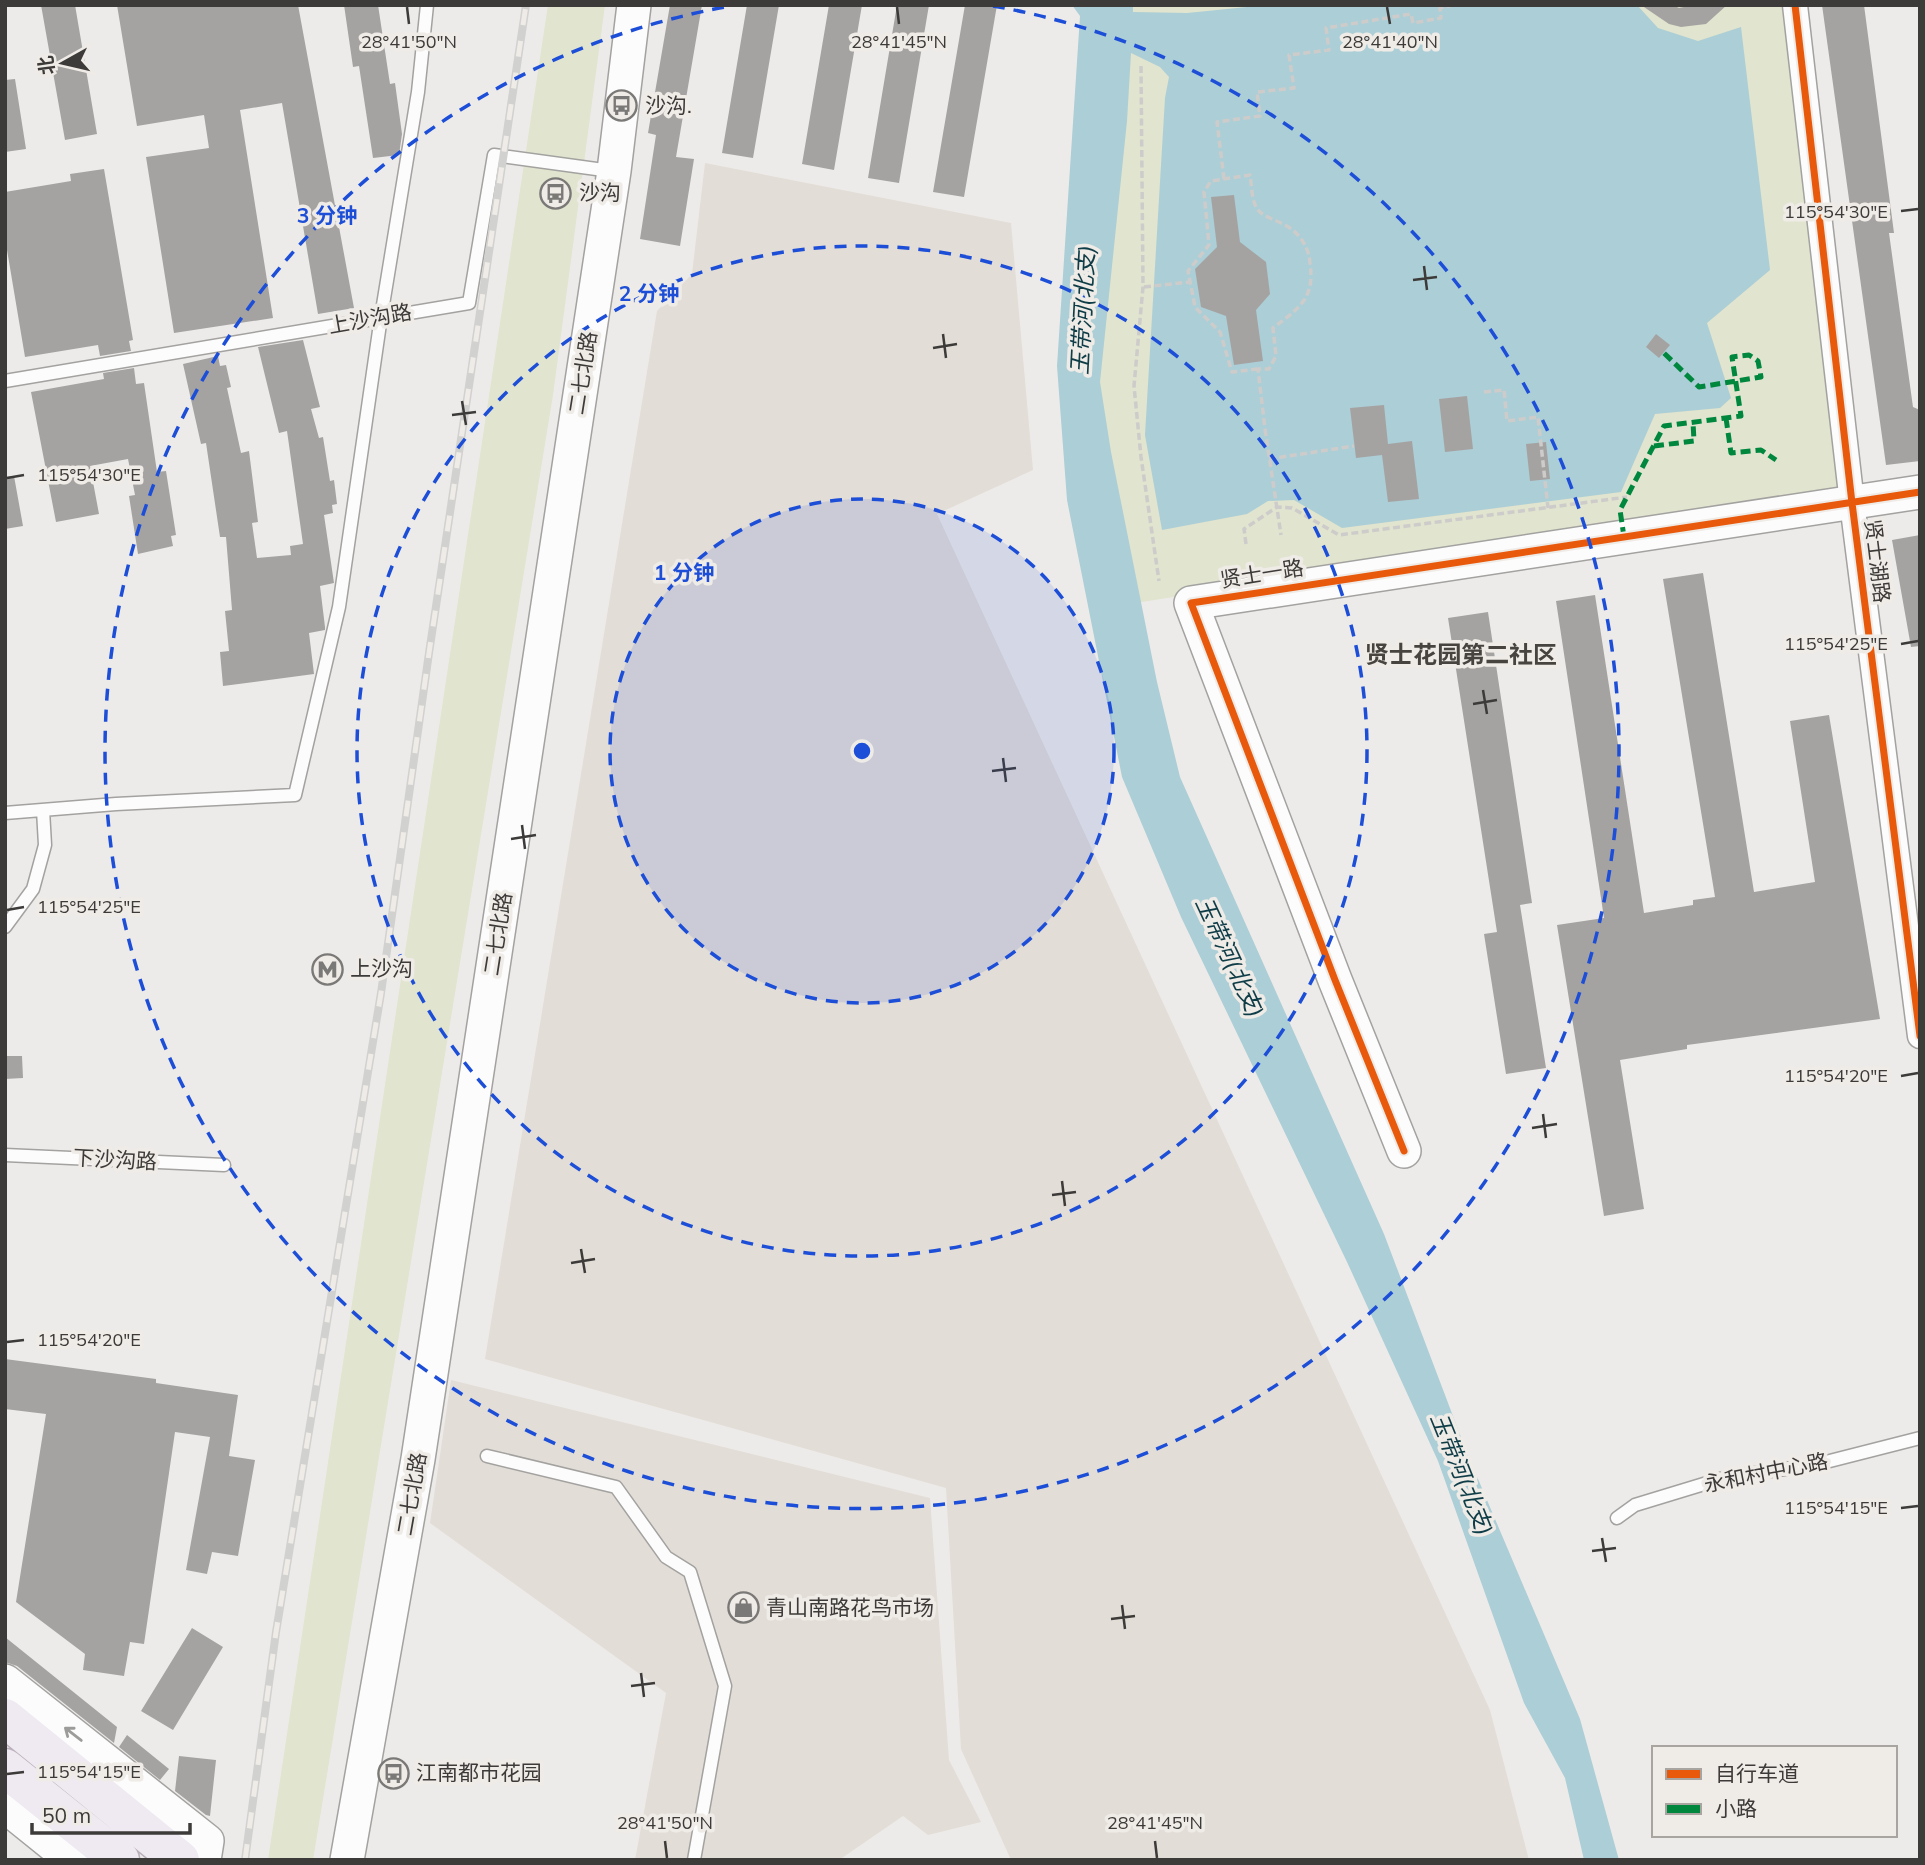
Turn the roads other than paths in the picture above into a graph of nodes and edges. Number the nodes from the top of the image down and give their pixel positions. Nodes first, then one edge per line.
1 (427, 5) edge
2 (634, 5) edge
3 (1795, 5) edge
4 (614, 171) junction
5 (382, 317) junction
6 (5, 381) edge
7 (1920, 492) edge
8 (1852, 503) junction
9 (43, 810) junction
10 (5, 813) edge
11 (5, 927) edge
12 (1920, 1036) edge
13 (1404, 1151) dead end
14 (5, 1155) edge
15 (224, 1165) dead end
16 (1920, 1438) edge
17 (487, 1456) dead end
18 (1617, 1518) dead end
19 (5, 1681) edge
20 (5, 1718) edge
21 (5, 1768) edge
22 (5, 1806) edge
23 (72, 1860) edge
24 (120, 1860) edge
25 (180, 1860) edge
26 (204, 1860) edge
27 (347, 1860) edge
28 (694, 1860) edge

1 - 5 lane
2 - 4 main road, 二七北路
3 - 8 street, 贤士湖路
4 - 5 lane, 上沙沟路
4 - 27 main road, 二七北路
5 - 6 lane, 上沙沟路
5 - 9 lane
7 - 8 main road, 贤士一路
8 - 12 street, 贤士湖路
8 - 13 main road, 贤士一路
9 - 10 lane
9 - 11 lane
14 - 15 lane, 下沙沟路
16 - 18 lane, 永和村中心路
17 - 28 lane
26 -> 19 main road
20 - 25 main road
21 - 24 main road
22 - 23 main road

